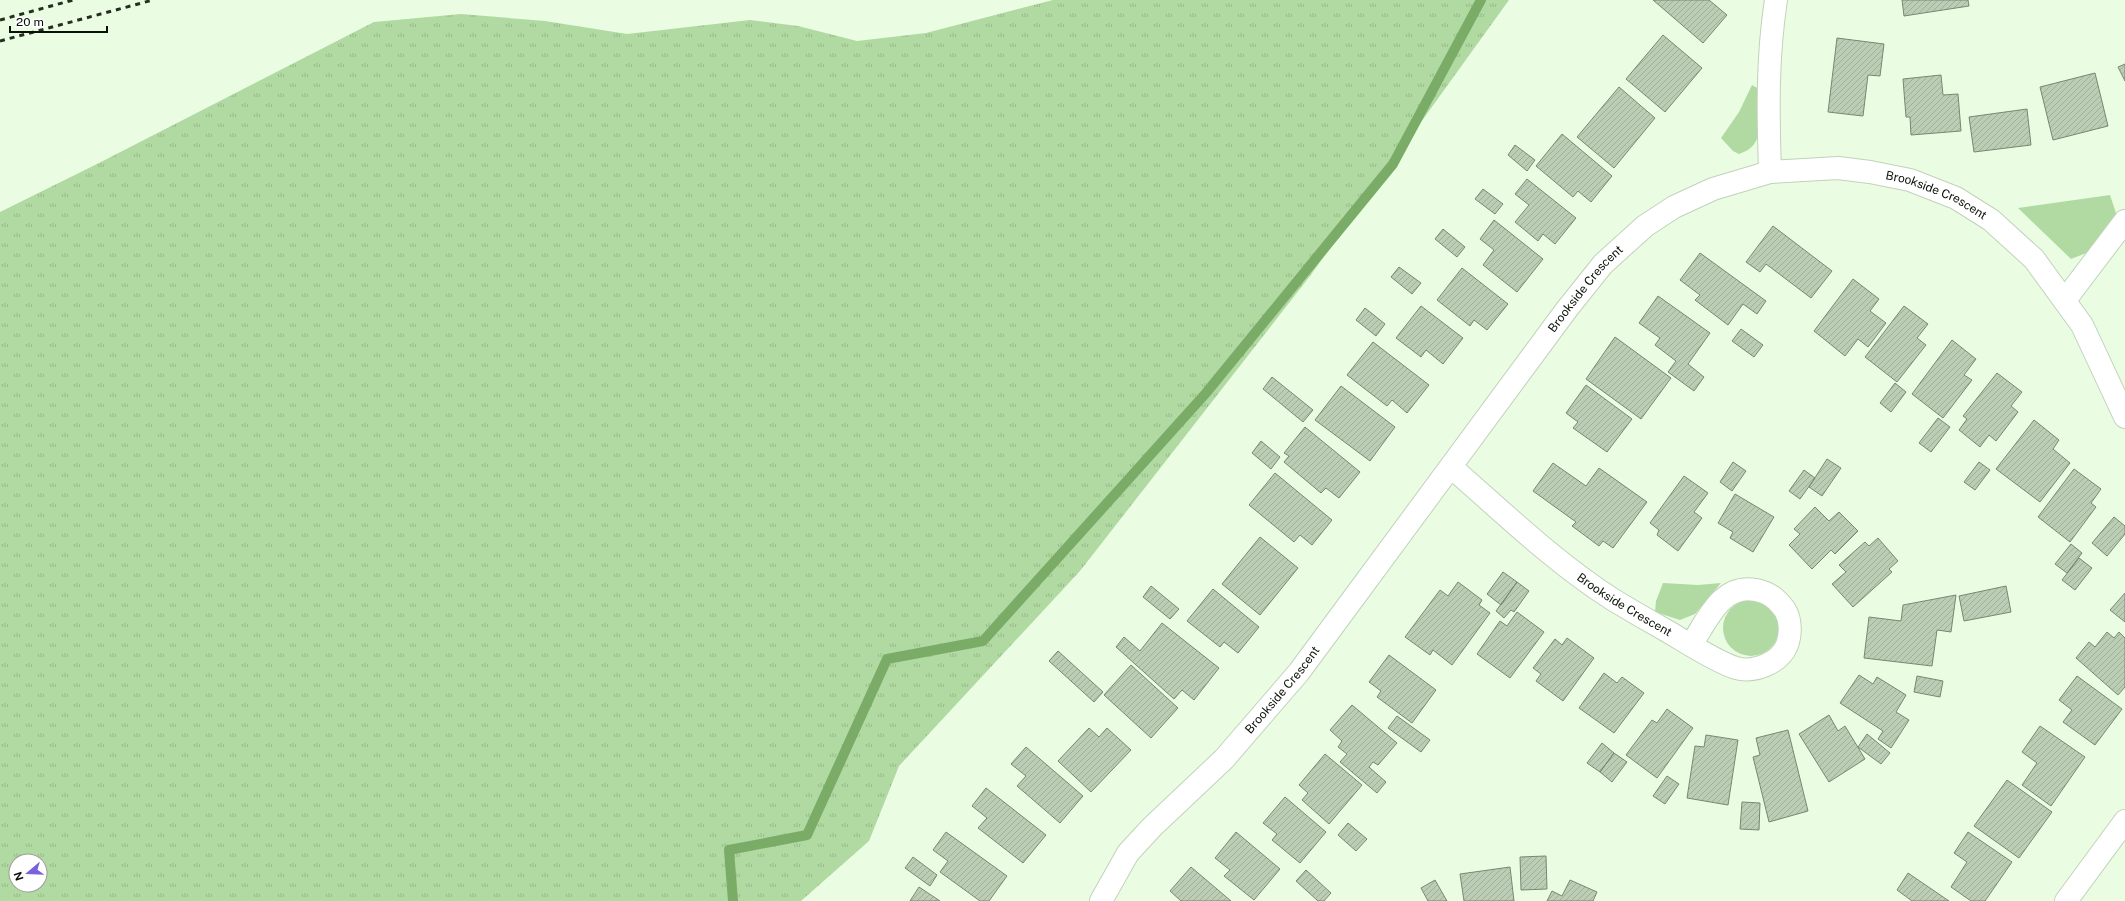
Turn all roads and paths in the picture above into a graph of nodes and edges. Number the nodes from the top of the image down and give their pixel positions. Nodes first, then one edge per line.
1 (1776, 0) edge
2 (1770, 172) junction
3 (2125, 221) edge
4 (2065, 300) junction
5 (2125, 417) edge
6 (1451, 467) junction
7 (1691, 645) junction
8 (2125, 821) edge
9 (1101, 901) edge
10 (2066, 901) edge

1 - 2 street
2 - 4 street, Brookside Crescent
2 - 6 street, Brookside Crescent
3 - 4 street
4 - 5 street, Brookside Crescent
6 - 7 street, Brookside Crescent
6 - 9 street, Brookside Crescent
7 - 7 street, Brookside Crescent
8 - 10 street

